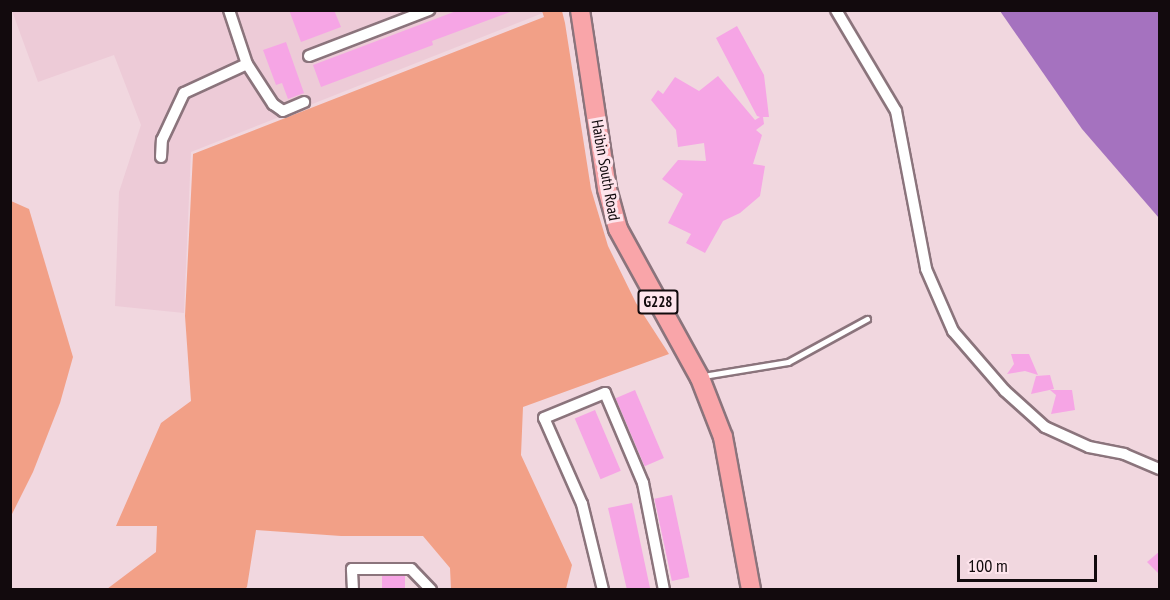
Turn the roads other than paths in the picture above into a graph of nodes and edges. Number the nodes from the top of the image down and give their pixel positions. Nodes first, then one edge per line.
1 (229, 10) edge
2 (429, 10) edge
3 (580, 10) edge
4 (591, 10) edge
5 (836, 10) edge
6 (309, 56) dead end
7 (247, 64) junction
8 (304, 102) dead end
9 (161, 157) dead end
10 (867, 319) dead end
11 (709, 375) junction
12 (1160, 469) edge
13 (352, 590) edge
14 (431, 590) edge
15 (603, 590) edge
16 (664, 590) edge
17 (751, 590) edge
18 (762, 590) edge

1 - 7 street
2 - 6 street
3 - 17 highway, Haibin South Road / G228
4 - 11 highway, Haibin South Road / G228
5 - 12 street
7 - 8 street
7 - 9 street
10 - 11 lane
11 - 18 highway, Haibin South Road / G228
13 - 14 street
15 - 16 street

